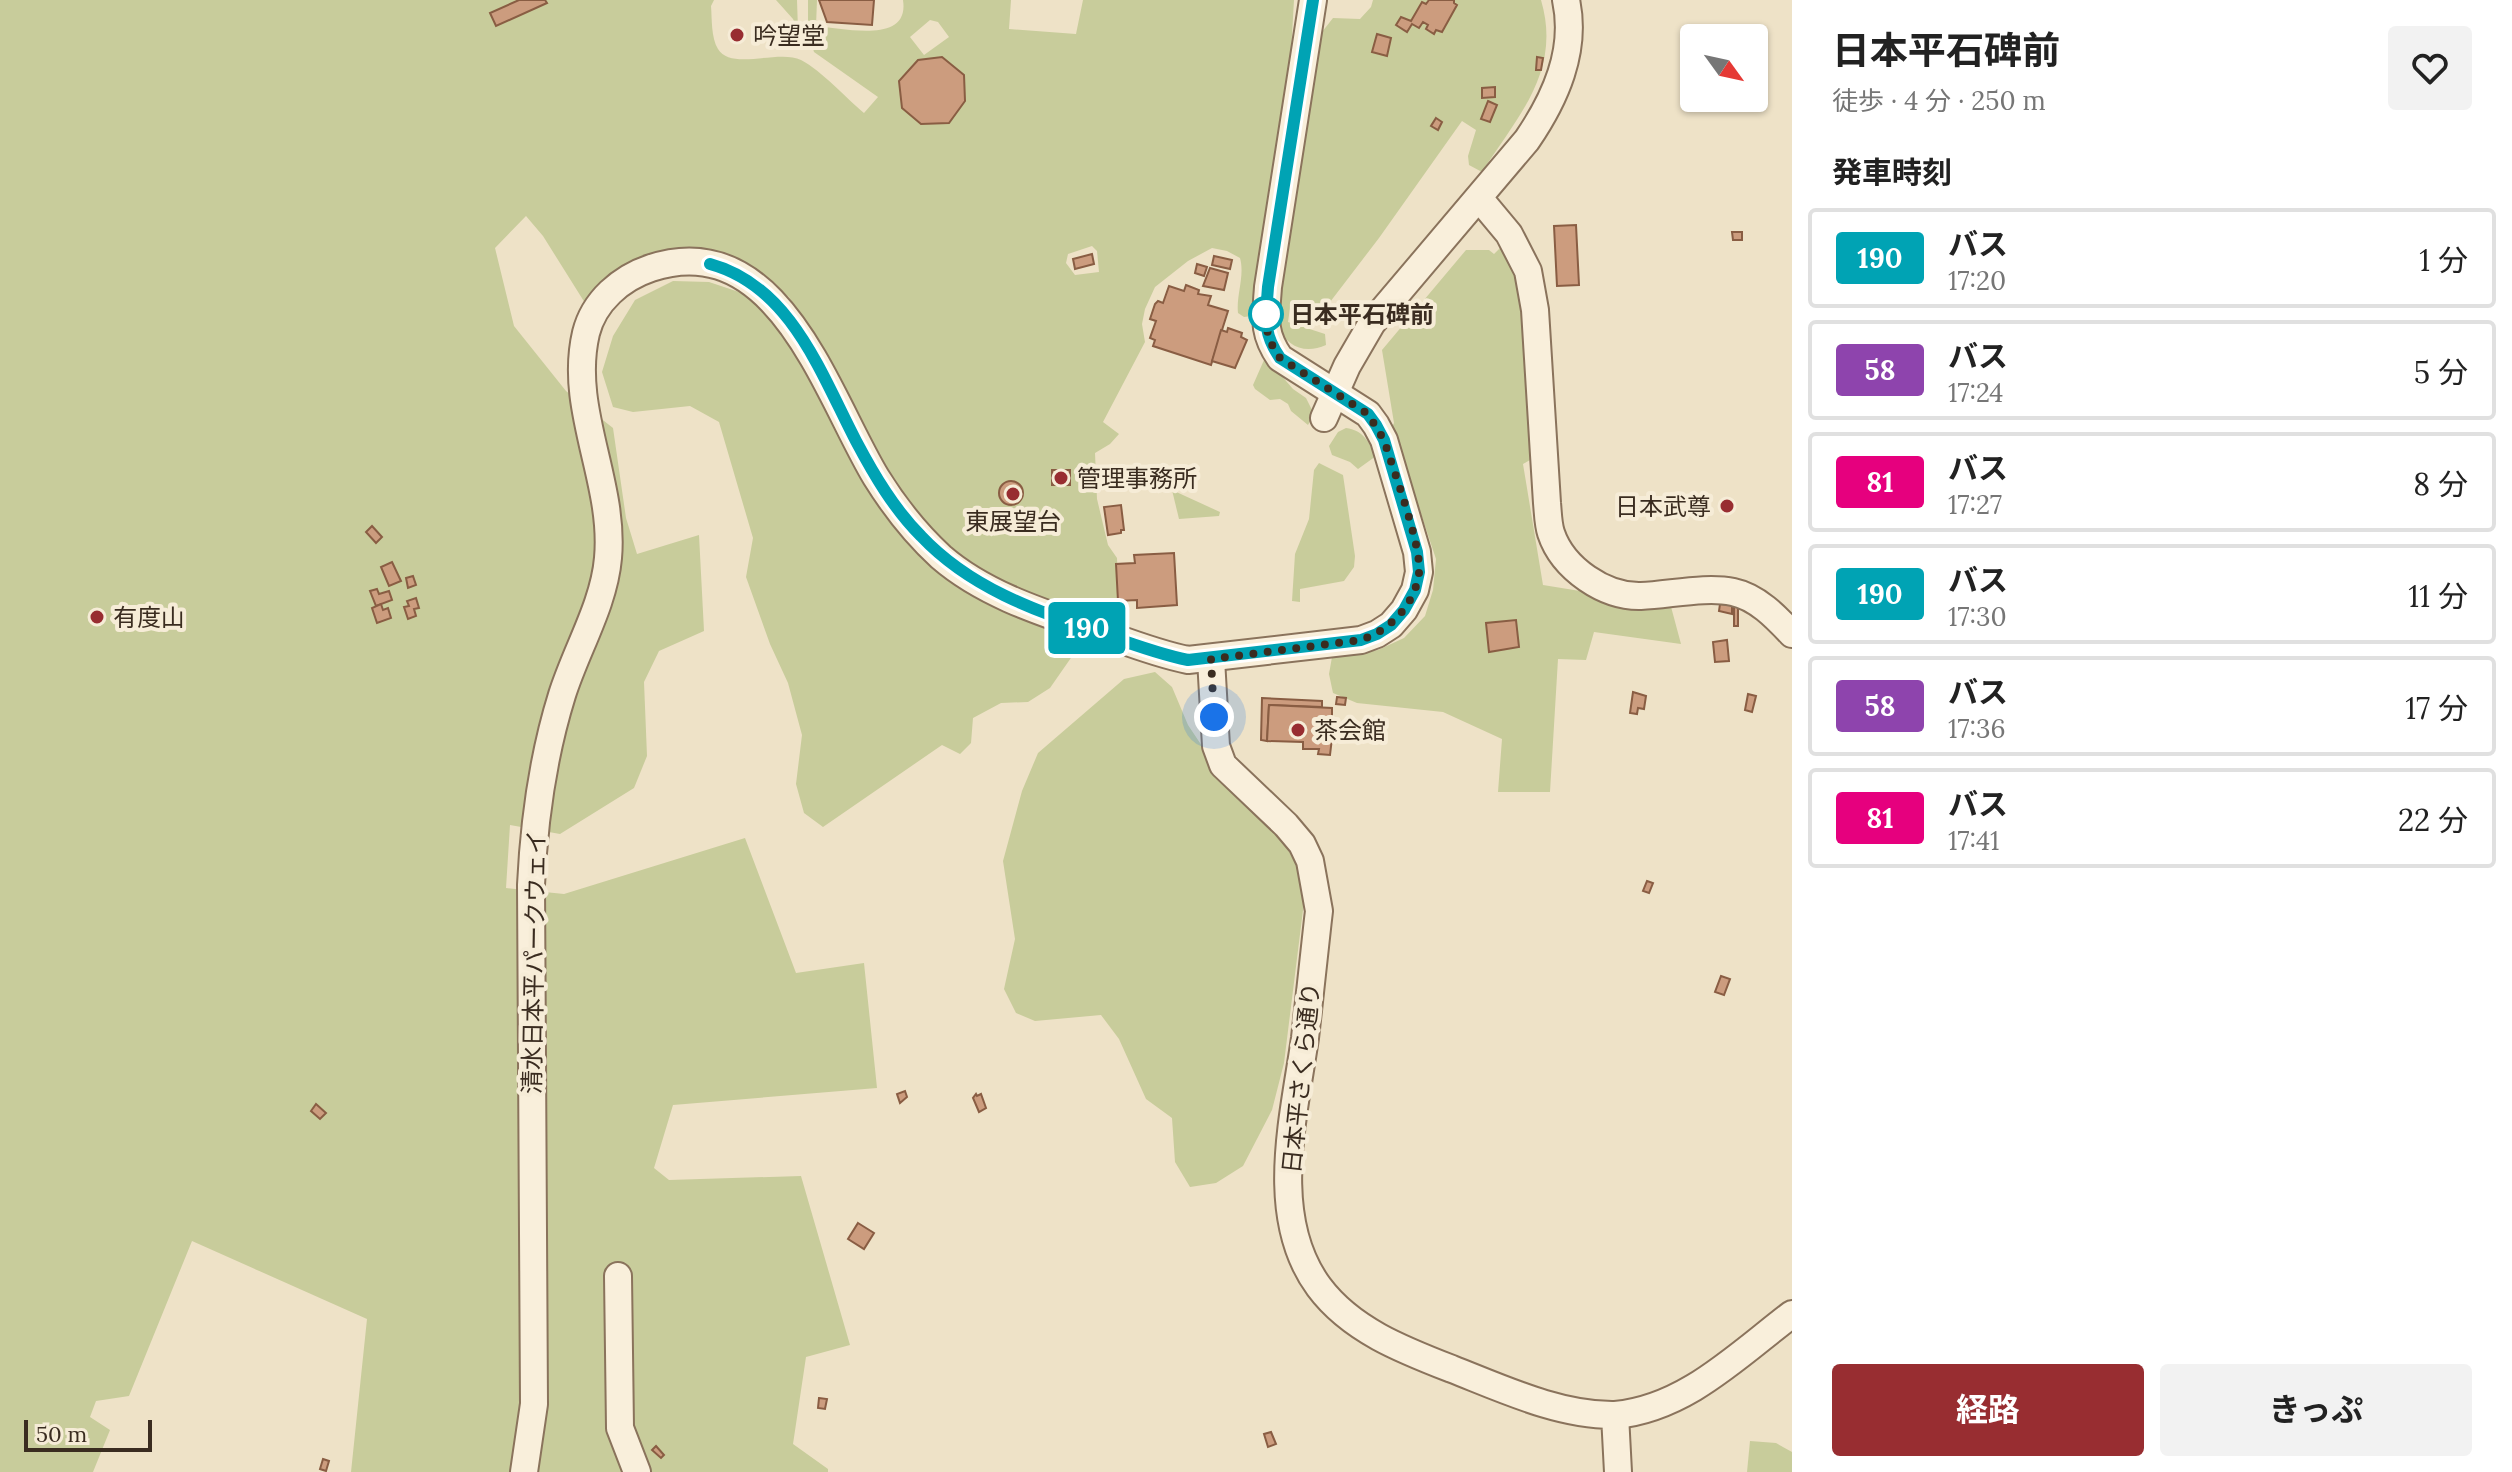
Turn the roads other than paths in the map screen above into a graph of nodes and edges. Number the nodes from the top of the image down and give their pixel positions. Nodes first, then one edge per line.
1 (1313, 0) edge
2 (1566, 0) edge
3 (1479, 198) junction
4 (1330, 406) junction
5 (1792, 634) edge
6 (1211, 659) junction
7 (618, 1276) dead end
8 (1792, 1314) edge
9 (1615, 1415) junction
10 (524, 1472) edge
11 (637, 1472) edge
12 (1618, 1472) edge

1 - 4 street
2 - 3 street
3 - 4 street
3 - 5 street
4 - 6 street
6 - 9 street, 日本平さくら通り
6 - 10 street, 清水日本平パークウェイ
7 - 11 street
8 - 9 street, 日本平さくら通り
9 - 12 street

